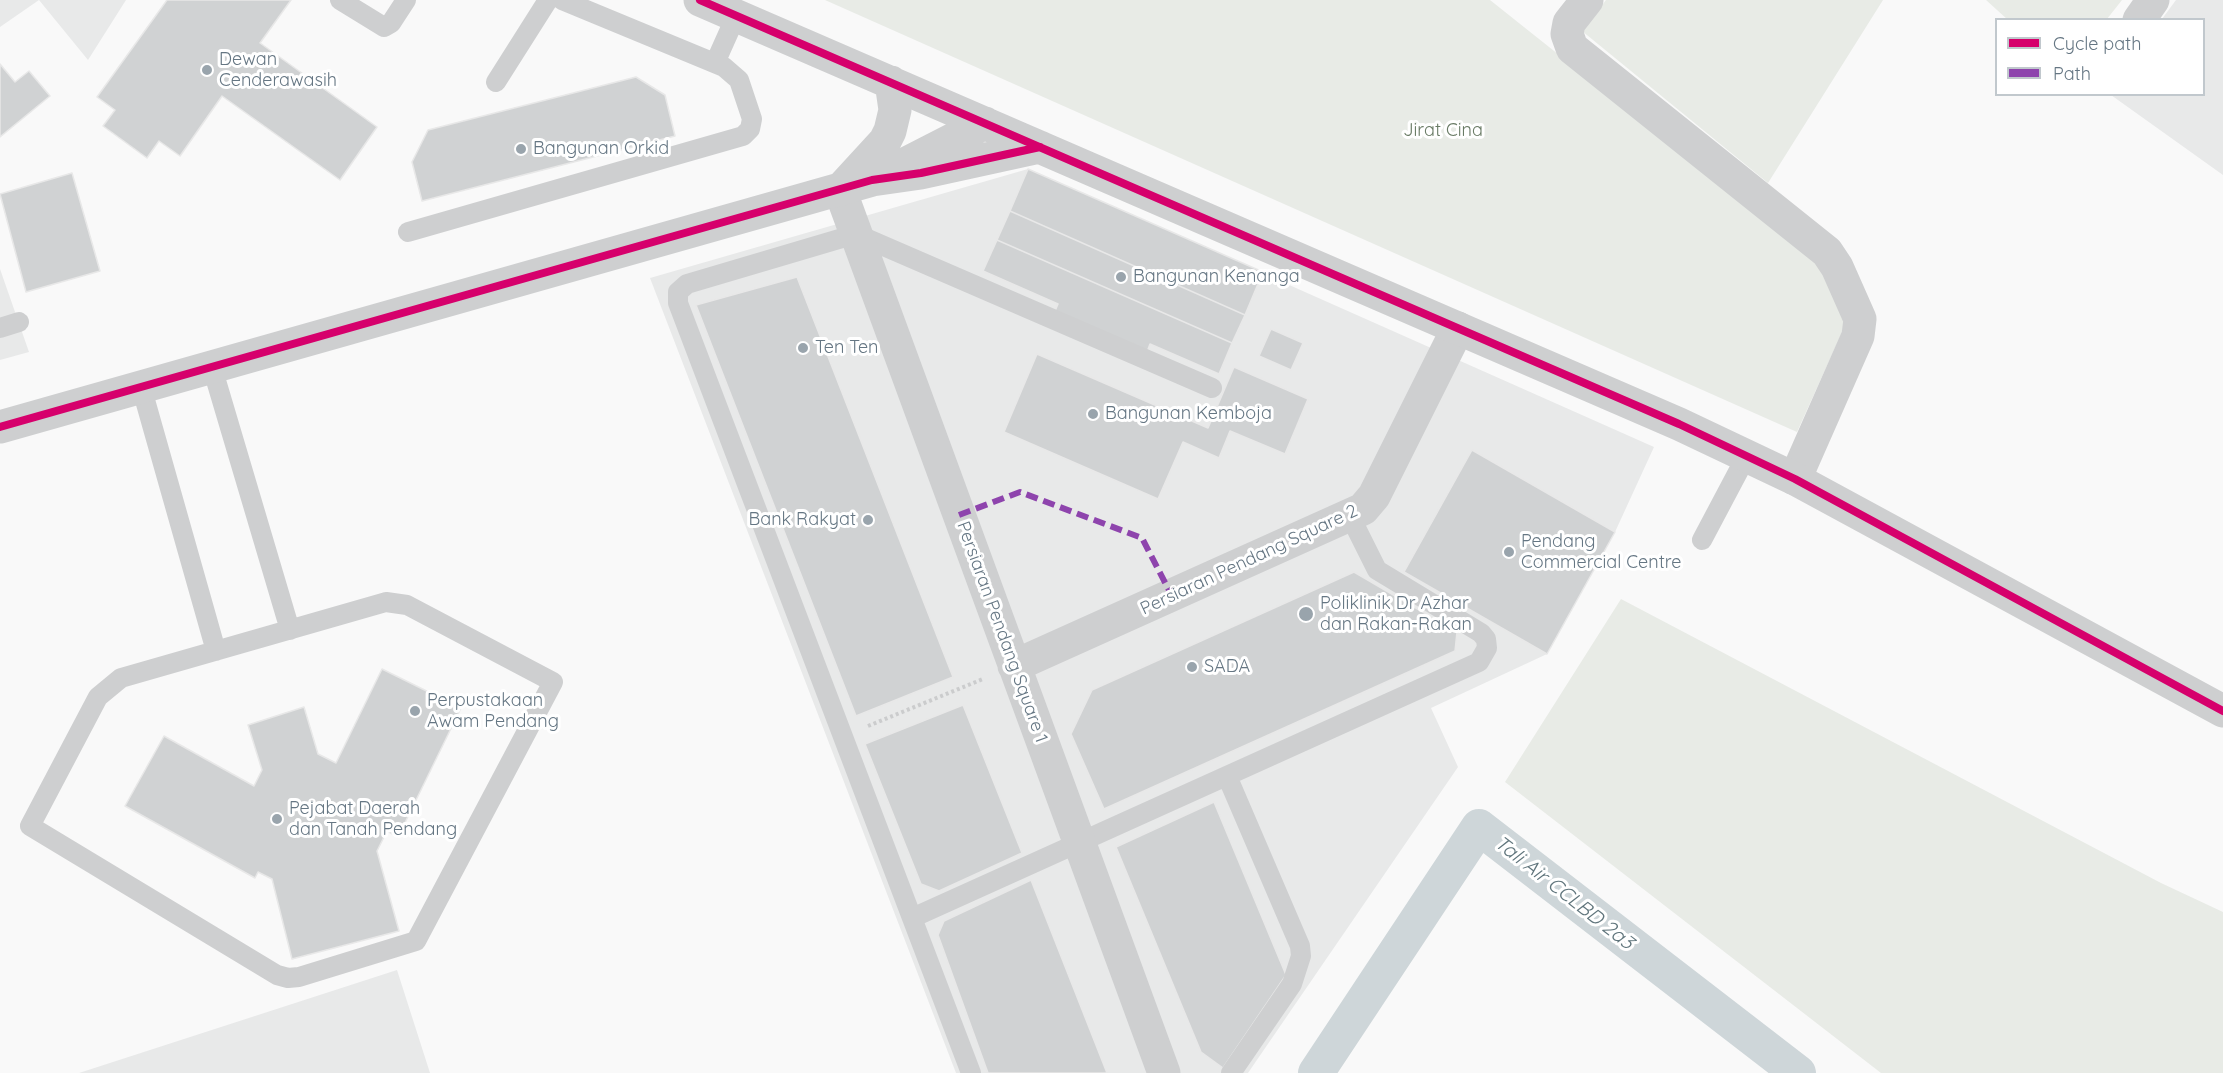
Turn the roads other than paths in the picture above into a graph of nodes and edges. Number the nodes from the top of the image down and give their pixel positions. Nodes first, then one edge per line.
1 (340, 0) edge
2 (406, 0) edge
3 (548, 0) edge
4 (562, 0) edge
5 (700, 0) edge
6 (1587, 0) edge
7 (2153, 0) edge
8 (736, 16) junction
9 (2140, 18) edge
10 (715, 63) junction
11 (496, 82) dead end
12 (891, 82) junction
13 (985, 123) junction
14 (1040, 147) junction
15 (872, 180) junction
16 (840, 190) junction
17 (408, 232) dead end
18 (856, 234) junction
19 (1458, 328) junction
20 (212, 367) junction
21 (141, 386) junction
22 (1212, 388) dead end
23 (0, 427) edge
24 (1747, 455) junction
25 (1796, 479) junction
26 (1350, 516) junction
27 (1702, 540) dead end
28 (290, 630) junction
29 (216, 651) junction
30 (1014, 666) junction
31 (2223, 711) edge
32 (1227, 776) junction
33 (1079, 843) junction
34 (912, 918) junction
35 (971, 1073) edge
36 (1164, 1073) edge
37 (1231, 1073) edge

1 - 2 lane
3 - 11 lane
4 - 10 lane
5 - 8 street
6 - 25 street
7 - 9 street
8 - 10 lane
8 - 12 street
10 - 17 lane
12 - 13 street
12 - 16 street
13 - 14 street
13 - 15 street
14 - 15 street
14 - 19 street
15 - 16 street
16 - 18 street, Persiaran Pendang Square 1
16 - 20 street
18 - 22 lane
18 - 30 street, Persiaran Pendang Square 1
18 - 34 lane
19 - 24 street
19 - 26 street, Persiaran Pendang Square 2
20 - 21 street
20 - 28 lane
21 - 23 street
21 - 29 lane
24 - 25 street
24 - 27 lane
25 - 31 street
26 - 30 street, Persiaran Pendang Square 2
26 - 32 lane
28 - 29 lane
28 - 29 lane
30 - 33 street, Persiaran Pendang Square 1
32 - 33 lane
32 - 37 lane
33 - 34 lane
33 - 36 street, Persiaran Pendang Square 1
34 - 35 lane

